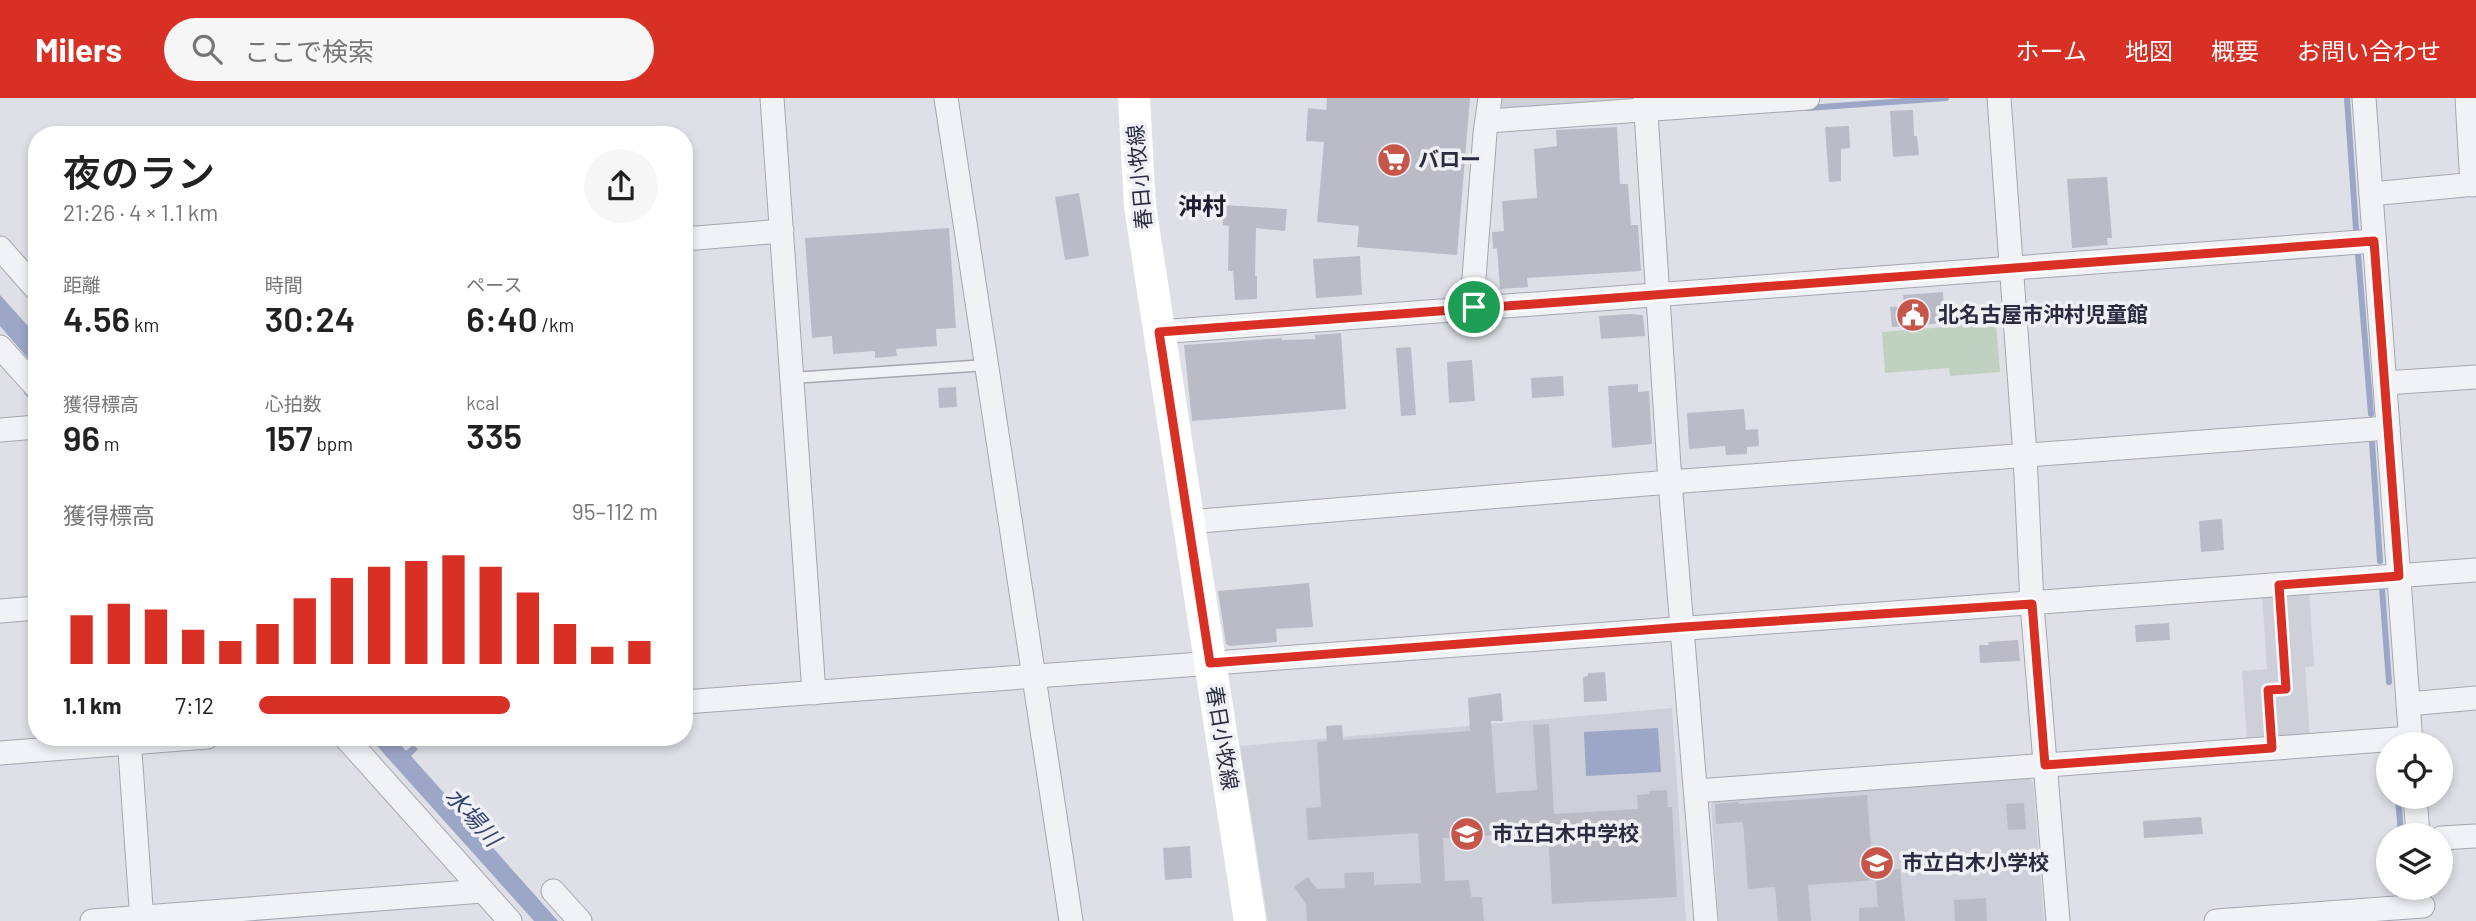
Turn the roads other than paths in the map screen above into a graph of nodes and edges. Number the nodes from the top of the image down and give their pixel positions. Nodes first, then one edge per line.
1 (772, 98) edge
2 (946, 98) edge
3 (1134, 98) edge
4 (1490, 98) edge
5 (1808, 98) edge
6 (1999, 98) edge
7 (2364, 98) edge
8 (2466, 98) edge
9 (1646, 104) edge
10 (1489, 121) junction
11 (2474, 185) edge
12 (2371, 194) junction
13 (782, 231) junction
14 (693, 238) edge
15 (2374, 241) junction
16 (0, 248) edge
17 (2012, 269) junction
18 (28, 280) edge
19 (1659, 294) junction
20 (1474, 307) junction
21 (1159, 332) junction
22 (0, 347) edge
23 (987, 365) junction
24 (2476, 377) edge
25 (28, 378) edge
26 (792, 378) junction
27 (2385, 383) junction
28 (28, 428) edge
29 (2388, 428) junction
30 (0, 430) edge
31 (2025, 455) junction
32 (1670, 482) junction
33 (1188, 522) junction
34 (2476, 570) edge
35 (2399, 576) junction
36 (2279, 585) junction
37 (2032, 604) junction
38 (28, 609) edge
39 (0, 611) edge
40 (1684, 627) junction
41 (1210, 663) junction
42 (1034, 676) junction
43 (814, 693) junction
44 (2476, 698) edge
45 (693, 701) edge
46 (2408, 704) junction
47 (2410, 732) edge
48 (2376, 743) edge
49 (69, 746) edge
50 (129, 746) edge
51 (353, 746) edge
52 (2272, 748) junction
53 (0, 753) edge
54 (2045, 765) junction
55 (1697, 791) junction
56 (2476, 836) edge
57 (2453, 837) edge
58 (483, 891) junction
59 (553, 891) dead end
60 (2423, 905) edge
61 (142, 919) edge
62 (92, 921) edge
63 (510, 921) edge
64 (580, 921) edge
65 (1072, 921) edge
66 (1250, 921) edge
67 (1706, 921) edge
68 (2058, 921) edge
69 (2216, 921) edge

1 - 13 street
2 - 23 street
3 - 21 main road, 春日小牧線
4 - 10 street
5 - 9 street
6 - 17 street
7 - 12 street
8 - 11 street
9 - 10 street
9 - 19 street
10 - 20 street
11 - 12 street
12 - 15 street
13 - 14 street
13 - 26 street
15 - 17 street
15 - 27 street
16 - 18 street
17 - 19 street
17 - 31 street
19 - 20 street
19 - 32 street
20 - 21 street
21 - 33 main road, 春日小牧線
22 - 25 street
23 - 26 lane
23 - 42 street
24 - 27 street
26 - 43 street
27 - 29 street
28 - 30 street
29 - 31 street
29 - 35 street
31 - 32 street
31 - 37 street
32 - 33 street
32 - 40 street
33 - 41 main road, 春日小牧線
34 - 35 street
35 - 36 street
35 - 46 street
36 - 37 street
36 - 52 lane
37 - 40 street
37 - 54 street
38 - 39 street
40 - 41 street
40 - 55 street
41 - 42 street
41 - 66 main road, 春日小牧線
42 - 43 street
42 - 65 street
43 - 45 street
44 - 46 street
46 - 47 street
48 - 52 street
49 - 53 street
50 - 61 street
51 - 58 street
52 - 54 street
54 - 55 street
54 - 68 street
55 - 67 street
56 - 57 street
58 - 61 street
58 - 63 street
59 - 64 street
60 - 69 street
61 - 62 street

